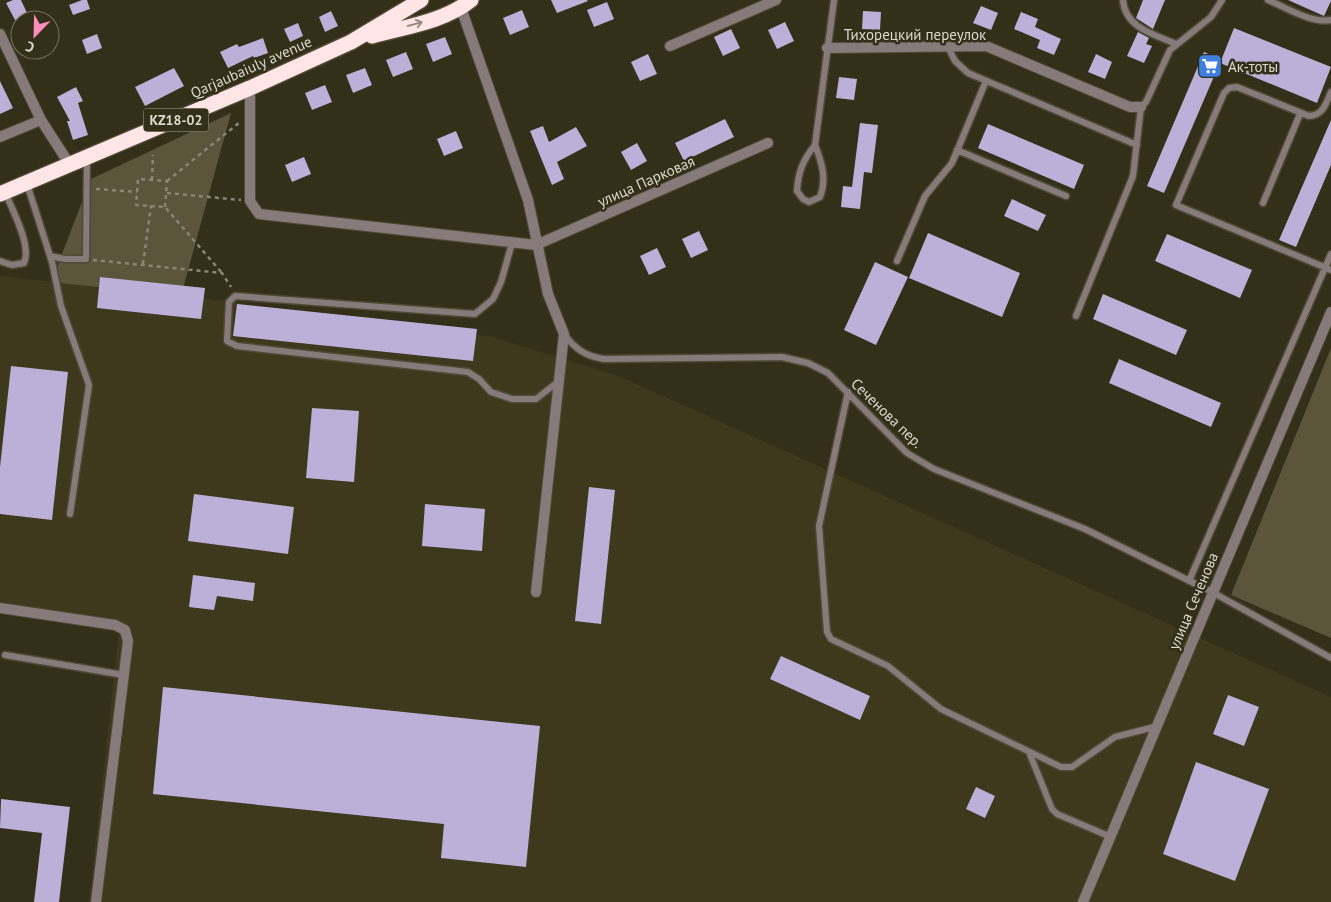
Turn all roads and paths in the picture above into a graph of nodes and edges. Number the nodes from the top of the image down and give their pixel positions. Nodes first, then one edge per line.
1 (421, 0) edge
2 (429, 0) edge
3 (776, 0) edge
4 (834, 0) edge
5 (1123, 0) edge
6 (1222, 0) edge
7 (1268, 0) edge
8 (466, 4) edge
9 (437, 18) junction
10 (1331, 20) edge
11 (0, 34) edge
12 (351, 42) junction
13 (1176, 44) junction
14 (670, 46) dead end
15 (948, 47) junction
16 (827, 48) junction
17 (986, 81) junction
18 (250, 88) junction
19 (1331, 92) edge
20 (1141, 107) junction
21 (250, 114) junction
22 (1300, 114) junction
23 (41, 120) junction
24 (0, 137) edge
25 (768, 143) dead end
26 (816, 145) junction
27 (1137, 145) junction
28 (957, 150) junction
29 (153, 155) dead end
30 (87, 158) junction
31 (70, 165) junction
32 (152, 180) junction
33 (167, 181) junction
34 (27, 182) junction
35 (87, 188) junction
36 (137, 192) junction
37 (2, 193) edge
38 (166, 193) junction
39 (1066, 196) dead end
40 (250, 201) junction
41 (1263, 203) dead end
42 (151, 206) junction
43 (165, 207) junction
44 (512, 242) junction
45 (536, 245) junction
46 (1331, 254) edge
47 (50, 256) junction
48 (86, 259) junction
49 (0, 261) edge
50 (897, 261) dead end
51 (143, 264) junction
52 (1328, 269) edge
53 (222, 273) junction
54 (235, 296) junction
55 (1331, 312) edge
56 (1076, 316) dead end
57 (564, 334) junction
58 (559, 381) junction
59 (848, 392) junction
60 (70, 514) dead end
61 (1190, 581) junction
62 (536, 592) dead end
63 (1212, 592) junction
64 (0, 608) edge
65 (5, 655) dead end
66 (1331, 658) edge
67 (124, 675) junction
68 (1158, 726) junction
69 (1029, 752) junction
70 (1111, 838) junction
71 (96, 902) edge
72 (1083, 902) edge

1 - 12 highway, Qarjaubaiuly avenue / KZ18-02
2 - 9 highway
3 - 14 street
4 - 16 lane
5 - 13 lane
6 - 13 lane
7 - 10 lane
8 - 9 highway, Qarjaubaiuly avenue / KZ18-02
8 - 45 street
12 -> 9 highway, Qarjaubaiuly avenue / KZ18-02
11 - 23 street
12 - 18 highway, Qarjaubaiuly avenue / KZ18-02
13 - 20 lane
15 - 16 street, Тихорецкий переулок
15 - 17 lane
15 - 20 street, Тихорецкий переулок
16 - 26 lane
17 - 27 lane
17 - 28 lane
18 - 21 street
18 - 30 highway, Qarjaubaiuly avenue / KZ18-02
19 - 22 lane
20 - 27 lane
21 - 33 path
21 - 40 street
22 - 41 lane
22 - 52 lane
23 - 24 street
23 - 31 street
25 - 45 street, улица Парковая
26 - 26 lane
27 - 56 lane
28 - 39 lane
28 - 50 lane
29 - 32 path
30 - 31 highway, Qarjaubaiuly avenue / KZ18-02
30 - 35 lane
31 - 34 highway, Qarjaubaiuly avenue / KZ18-02
32 - 33 path
32 - 36 path
33 - 38 path
34 - 37 highway, Qarjaubaiuly avenue / KZ18-02
34 - 47 lane
35 - 36 path
35 - 48 lane
36 - 42 path
37 - 49 lane
38 - 40 path
38 - 43 path
40 - 44 street
42 - 43 path
42 - 51 path
43 - 53 path
44 - 45 street
44 - 54 lane
45 - 57 street
46 - 52 lane
47 - 48 lane
47 - 60 lane
48 - 51 path
51 - 53 path
52 - 61 lane
53 - 54 path
54 - 58 lane
55 - 63 street, улица Сеченова
57 - 58 street
57 - 59 lane, Сеченова пер.
58 - 62 street
59 - 61 lane, Сеченова пер.
59 - 69 lane
61 - 63 lane, Сеченова пер.
63 - 66 lane, Сеченова пер.
63 - 68 street, улица Сеченова
64 - 67 street
65 - 67 lane
67 - 71 street
68 - 69 lane
68 - 70 street, улица Сеченова
69 - 70 lane
70 - 72 street, улица Сеченова

